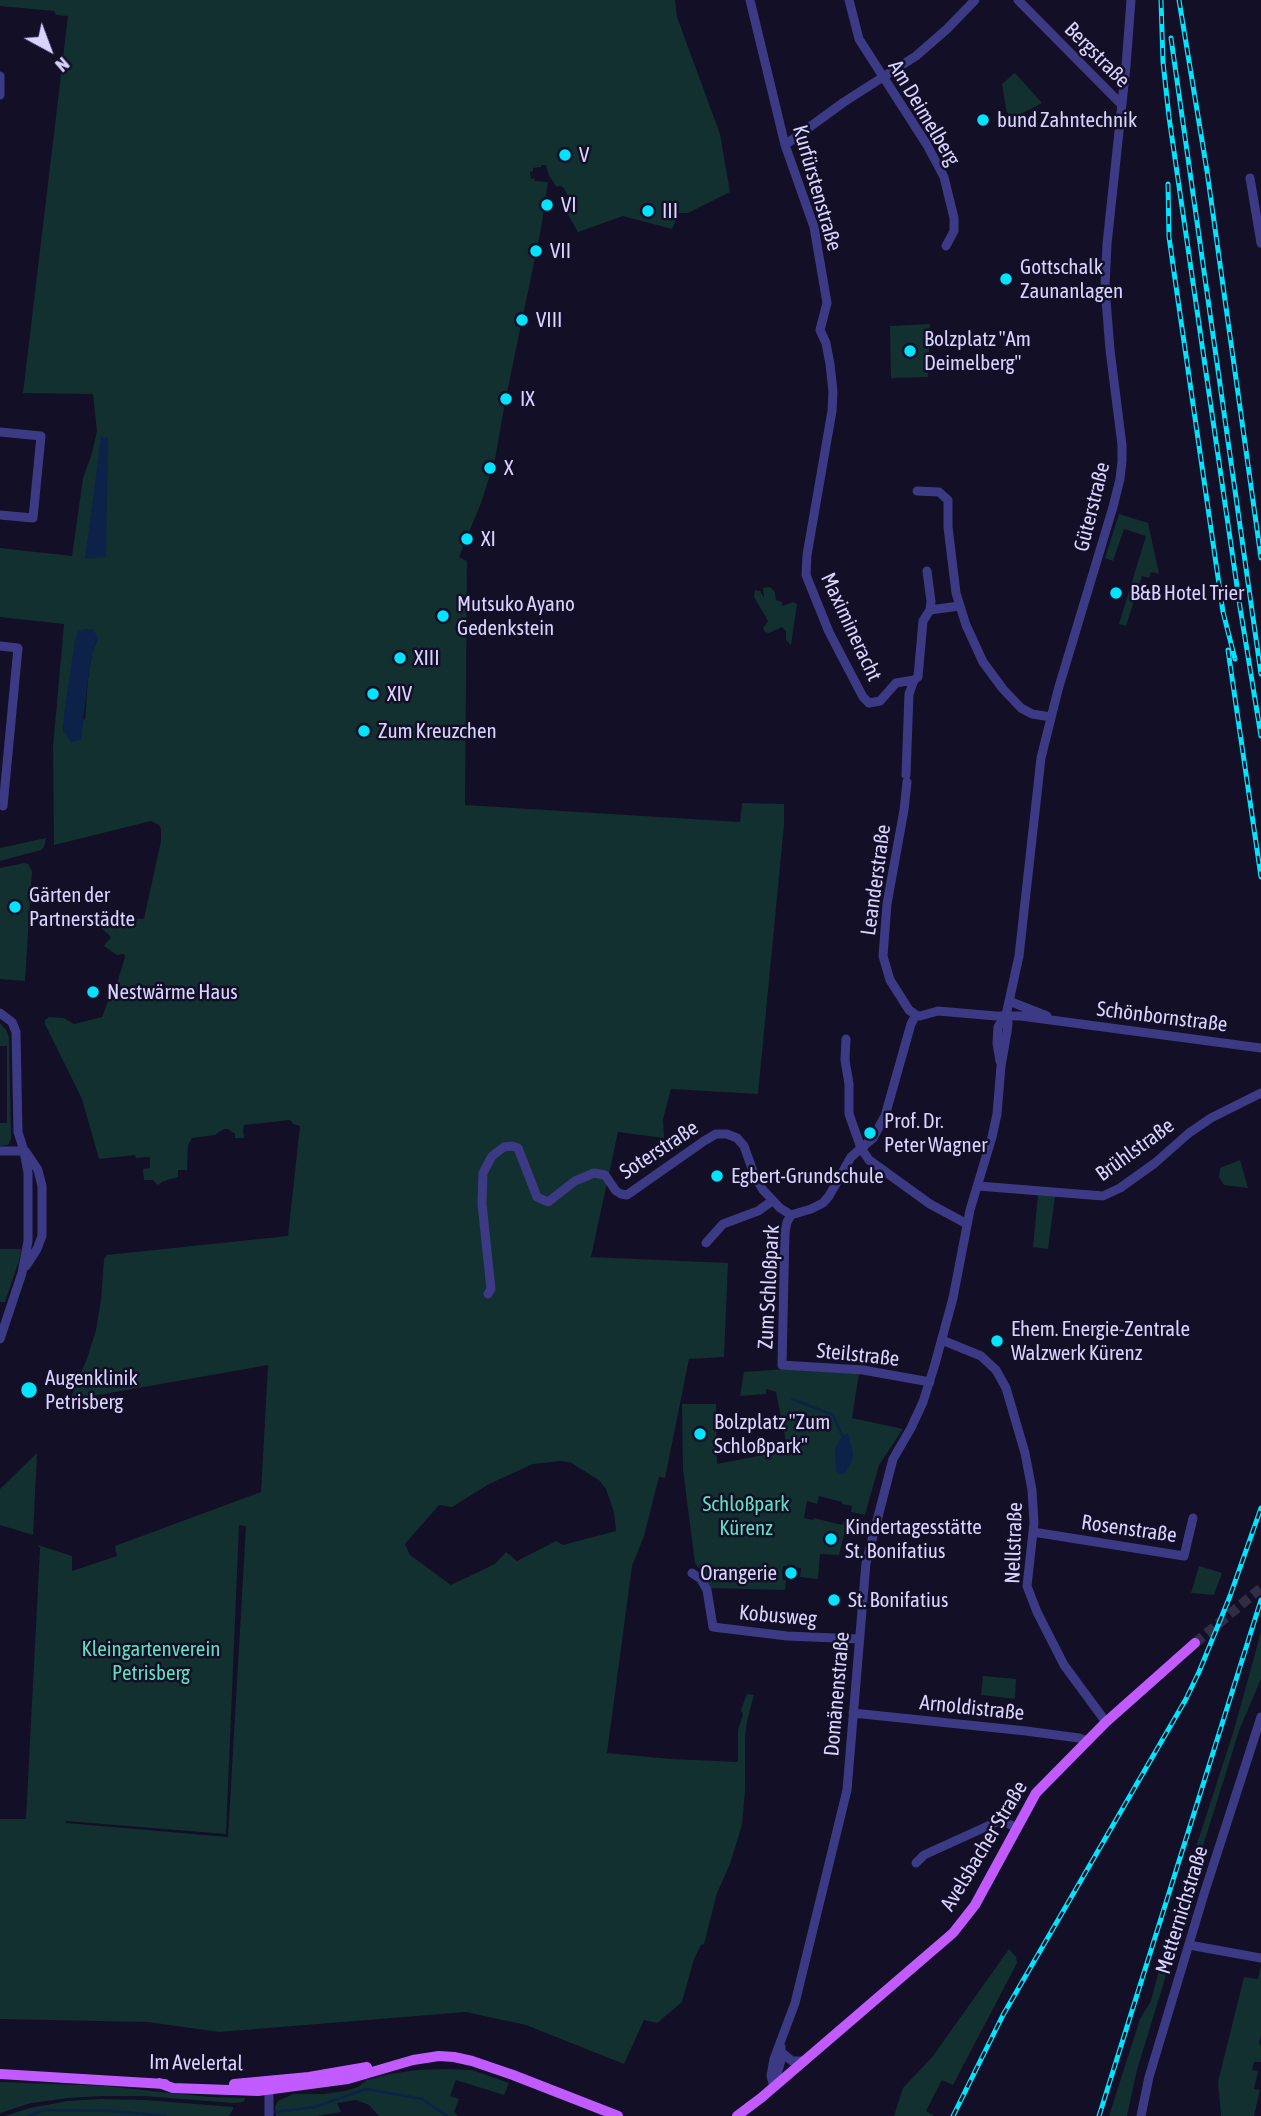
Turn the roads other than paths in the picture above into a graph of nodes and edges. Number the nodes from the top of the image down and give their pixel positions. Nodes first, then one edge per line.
1 (750, 0) edge
2 (849, 0) edge
3 (975, 0) edge
4 (1018, 0) edge
5 (1131, 0) edge
6 (0, 76) edge
7 (883, 78) junction
8 (0, 95) edge
9 (1122, 105) junction
10 (785, 145) junction
11 (1250, 178) dead end
12 (1261, 243) edge
13 (946, 246) dead end
14 (833, 386) joint
15 (0, 432) edge
16 (917, 491) dead end
17 (0, 515) edge
18 (927, 571) dead end
19 (959, 606) junction
20 (930, 610) junction
21 (0, 646) edge
22 (914, 680) junction
23 (1051, 717) junction
24 (4, 738) edge
25 (906, 778) joint
26 (3, 806) dead end
27 (1009, 1001) junction
28 (0, 1013) edge
29 (916, 1015) junction
30 (1006, 1015) junction
31 (1058, 1021) junction
32 (846, 1039) dead end
33 (1261, 1048) edge
34 (1261, 1093) edge
35 (861, 1149) junction
36 (24, 1151) junction
37 (0, 1152) edge
38 (978, 1186) junction
39 (772, 1201) junction
40 (791, 1215) junction
41 (967, 1224) junction
42 (706, 1243) dead end
43 (22, 1273) junction
44 (488, 1294) dead end
45 (0, 1339) edge
46 (942, 1340) junction
47 (782, 1365) joint
48 (930, 1382) junction
49 (1193, 1518) dead end
50 (1033, 1532) junction
51 (692, 1573) dead end
52 (859, 1639) junction
53 (1195, 1643) tunnel mouth
54 (853, 1713) junction
55 (1261, 1717) edge
56 (1106, 1721) junction
57 (1087, 1741) junction
58 (1017, 1828) junction
59 (916, 1863) dead end
60 (1189, 1944) junction
61 (1261, 1958) edge
62 (781, 2047) junction
63 (805, 2061) junction
64 (391, 2065) junction
65 (0, 2074) edge
66 (269, 2086) junction
67 (774, 2087) junction
68 (269, 2116) edge
69 (618, 2116) edge
70 (737, 2116) edge
71 (1141, 2116) edge

1 - 10 street, Kurfürstenstraße
2 - 7 street, Am Deimelberg
3 - 7 street
4 - 9 street, Bergstraße
5 - 9 street, Güterstraße
6 - 8 street
7 - 10 street
7 - 13 street, Am Deimelberg
9 - 23 street, Güterstraße
10 - 14 street, Kurfürstenstraße
11 - 12 street
14 - 22 street, Maximineracht
15 - 17 street
16 - 19 street
18 - 20 street, Maximineracht
19 - 20 street
19 - 23 street
20 - 22 street, Maximineracht
21 - 24 street
22 - 25 street, Maximineracht
23 - 27 street, Güterstraße
24 - 26 street
25 - 29 street, Leanderstraße
27 - 30 street, Güterstraße
27 - 31 street, Schönbornstraße
28 - 36 street
29 - 30 street
29 - 35 street, Zum Schloßpark
30 - 31 street, Schönbornstraße
30 - 38 street, Domänenstraße
31 - 33 street, Schönbornstraße
32 - 35 street
34 - 38 street, Brühlstraße
35 - 40 street, Zum Schloßpark
35 - 41 street
36 - 37 street
36 - 43 street
36 - 43 street
38 - 41 street, Domänenstraße
39 - 40 street, Soterstraße
39 - 42 street, Zum Schloßpark
39 - 44 street, Soterstraße
40 - 47 street, Zum Schloßpark
41 - 46 street, Domänenstraße
43 - 45 street
46 - 48 street, Domänenstraße
46 - 50 street, Nellstraße
47 - 48 street, Steilstraße
48 - 52 street, Domänenstraße
49 - 50 street, Rosenstraße
50 - 56 street, Nellstraße
51 - 52 street, Kobusweg
52 - 54 street, Domänenstraße
53 - 56 main road, Avelsbacher Straße
54 - 57 street, Arnoldistraße
54 - 62 street, Domänenstraße
55 - 60 street, Metternichstraße
56 - 57 main road, Avelsbacher Straße
57 - 58 main road, Avelsbacher Straße
58 - 59 street
58 - 63 main road, Avelsbacher Straße
60 - 61 street
60 - 71 street, Metternichstraße
62 - 63 street
62 - 67 street, Domänenstraße
63 - 67 main road, Avelsbacher Straße
64 - 66 main road, Im Avelertal
64 - 66 main road, Im Avelertal
64 - 69 main road, Im Avelertal
65 - 66 main road, Im Avelertal
66 - 68 street
67 - 70 main road, Avelsbacher Straße

